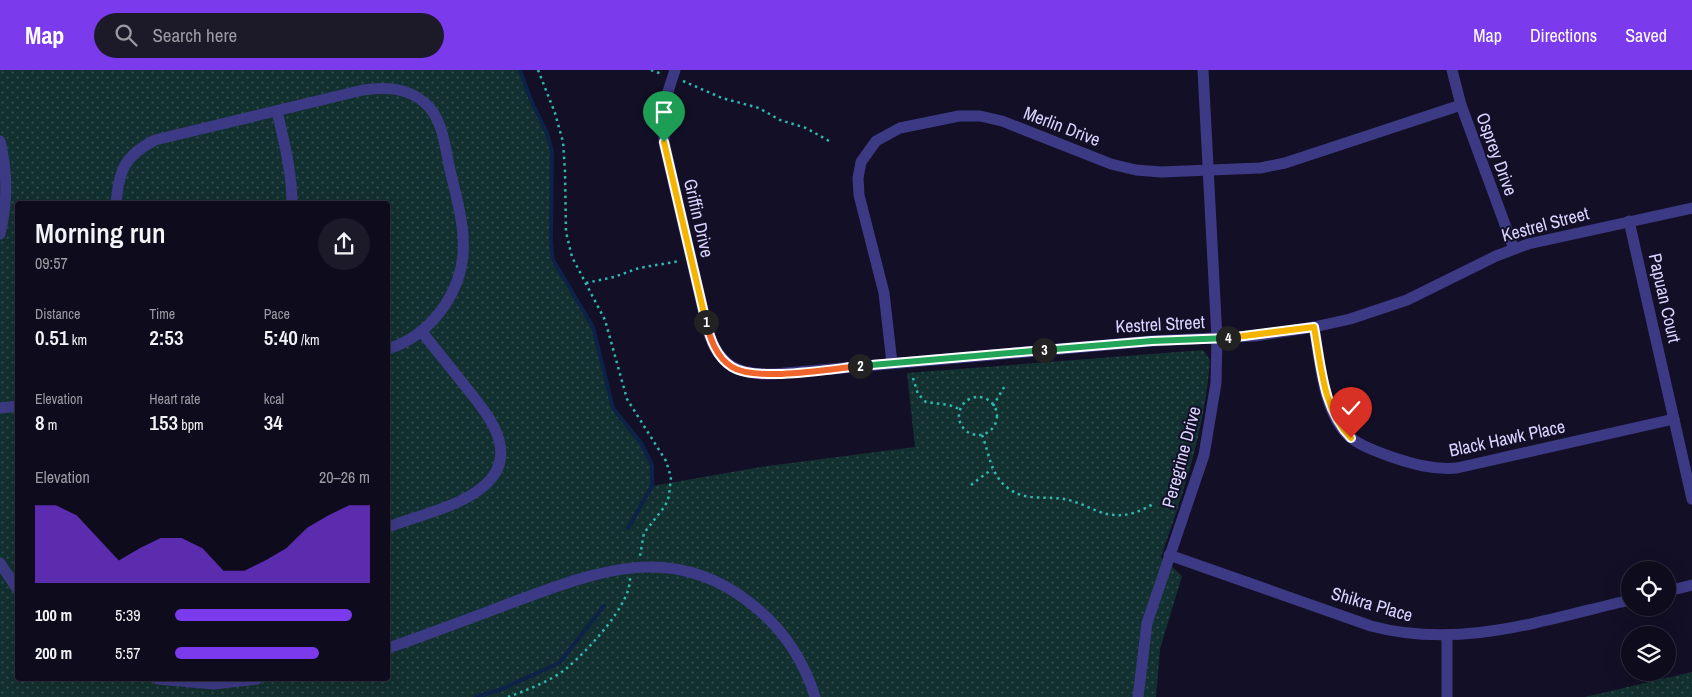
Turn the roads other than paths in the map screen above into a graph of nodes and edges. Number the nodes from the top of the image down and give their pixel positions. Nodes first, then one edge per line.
1 (675, 70) edge
2 (1203, 70) edge
3 (1452, 70) edge
4 (1461, 106) junction
5 (277, 111) junction
6 (0, 141) edge
7 (1208, 170) junction
8 (116, 201) edge
9 (292, 201) edge
10 (1692, 208) edge
11 (1629, 221) junction
12 (0, 234) edge
13 (1514, 249) junction
14 (1314, 327) junction
15 (422, 332) junction
16 (1217, 339) junction
17 (390, 348) edge
18 (892, 363) junction
19 (732, 367) joint
20 (15, 406) edge
21 (0, 408) edge
22 (1674, 419) junction
23 (1692, 499) edge
24 (390, 526) edge
25 (1169, 555) junction
26 (0, 563) edge
27 (15, 586) edge
28 (1692, 586) edge
29 (1676, 589) edge
30 (1621, 602) edge
31 (1447, 636) junction
32 (390, 647) edge
33 (180, 681) edge
34 (240, 681) edge
35 (815, 697) edge
36 (1138, 697) edge
37 (1447, 697) edge

1 - 19 street, Griffin Drive
2 - 7 street, Peregrine Drive
3 - 4 street, Osprey Drive
4 - 7 street, Merlin Drive
4 - 13 street, Osprey Drive
5 - 8 street
5 - 9 street
5 - 15 street
6 - 12 street
7 - 16 street, Peregrine Drive
7 - 18 street, Merlin Drive
10 - 11 street, Kestrel Street
11 - 13 street, Kestrel Street
11 - 22 street, Papuan Court
13 - 14 street, Kestrel Street
14 - 16 street, Kestrel Street
14 - 22 street, Black Hawk Place
15 - 17 street
15 - 24 street
16 - 18 street, Kestrel Street
16 - 25 street, Peregrine Drive
18 - 19 street, Kestrel Street
20 - 21 street
22 - 23 street, Papuan Court
25 - 31 street, Shikra Place
25 - 36 street, Peregrine Drive
26 - 27 street
28 - 29 street
30 - 31 street, Shikra Place
31 - 37 street
32 - 35 street
33 - 34 street

